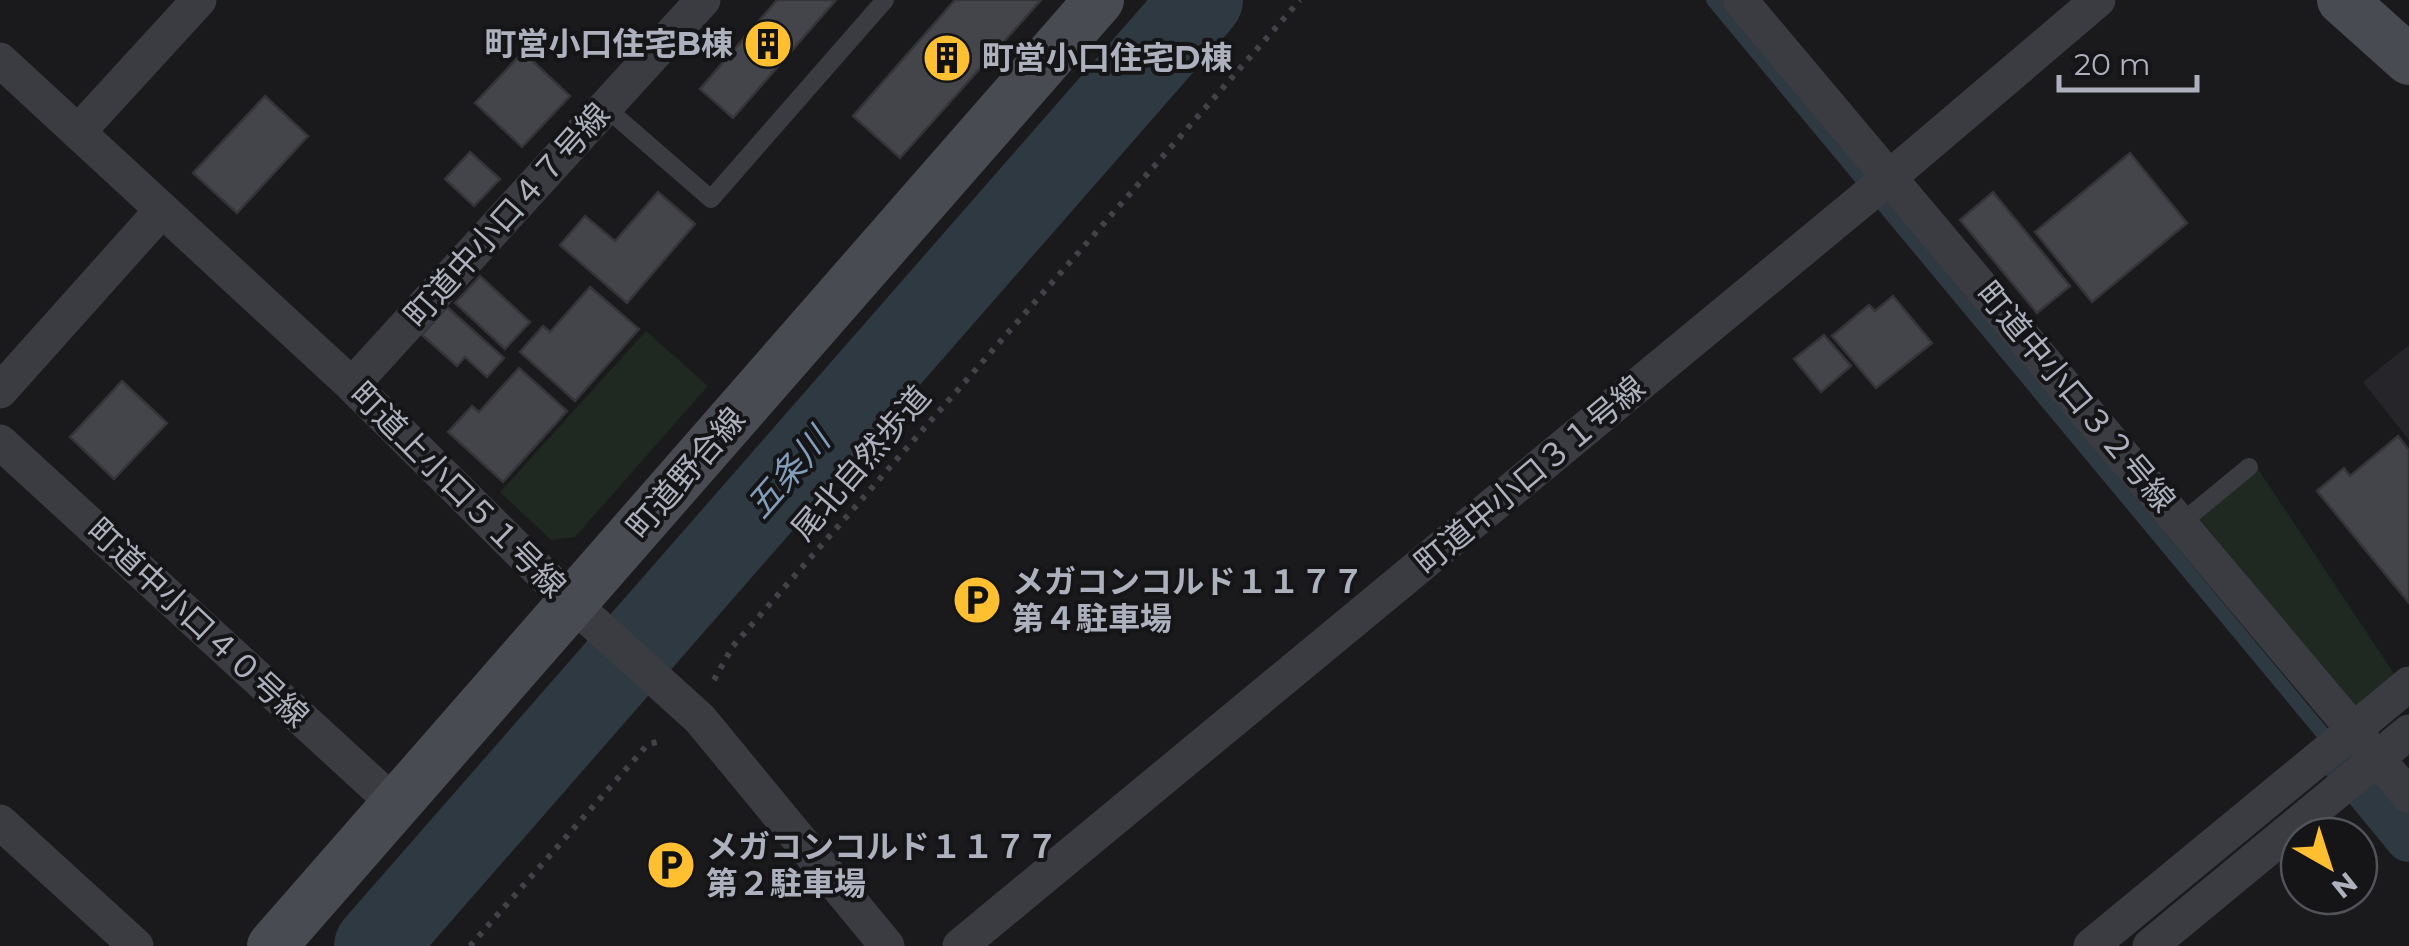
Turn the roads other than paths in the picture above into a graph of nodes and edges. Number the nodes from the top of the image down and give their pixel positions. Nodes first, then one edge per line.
1 (199, 0) edge
2 (703, 0) edge
3 (885, 0) edge
4 (1099, 0) edge
5 (1740, 0) edge
6 (2098, 0) edge
7 (2342, 0) edge
8 (0, 60) edge
9 (2409, 60) edge
10 (606, 107) junction
11 (78, 132) junction
12 (1891, 176) junction
13 (162, 210) junction
14 (352, 385) junction
15 (0, 391) edge
16 (0, 442) edge
17 (2249, 467) dead end
18 (2181, 523) junction
19 (580, 609) junction
20 (2409, 684) edge
21 (2354, 730) junction
22 (2409, 732) edge
23 (2377, 758) junction
24 (2409, 796) edge
25 (396, 805) junction
26 (0, 822) edge
27 (136, 946) edge
28 (272, 946) edge
29 (888, 946) edge
30 (960, 946) edge
31 (2092, 946) edge
32 (2150, 946) edge

1 - 11 street
2 - 10 street, 町道中小口４７号線
3 - 10 lane
4 - 19 street, 町道野合線
5 - 12 street, 町道中小口３２号線
6 - 12 street, 町道中小口３１号線
7 - 9 street
8 - 11 street, 町道上小口５１号線
10 - 14 street, 町道中小口４７号線
11 - 13 street, 町道上小口５１号線
12 - 18 street, 町道中小口３２号線
12 - 30 street, 町道中小口３１号線
13 - 14 street, 町道上小口５１号線
13 - 15 street
14 - 19 street, 町道上小口５１号線
16 - 25 street, 町道中小口４０号線
17 - 18 lane
18 - 21 street, 町道中小口３２号線
19 - 25 street, 町道野合線
19 - 29 street, 町道上小口５１号線
20 - 21 street
21 - 23 street, 町道中小口３２号線
21 - 31 street
22 - 23 street
23 - 24 street, 町道中小口３２号線
23 - 32 street
25 - 28 street, 町道野合線
26 - 27 street

